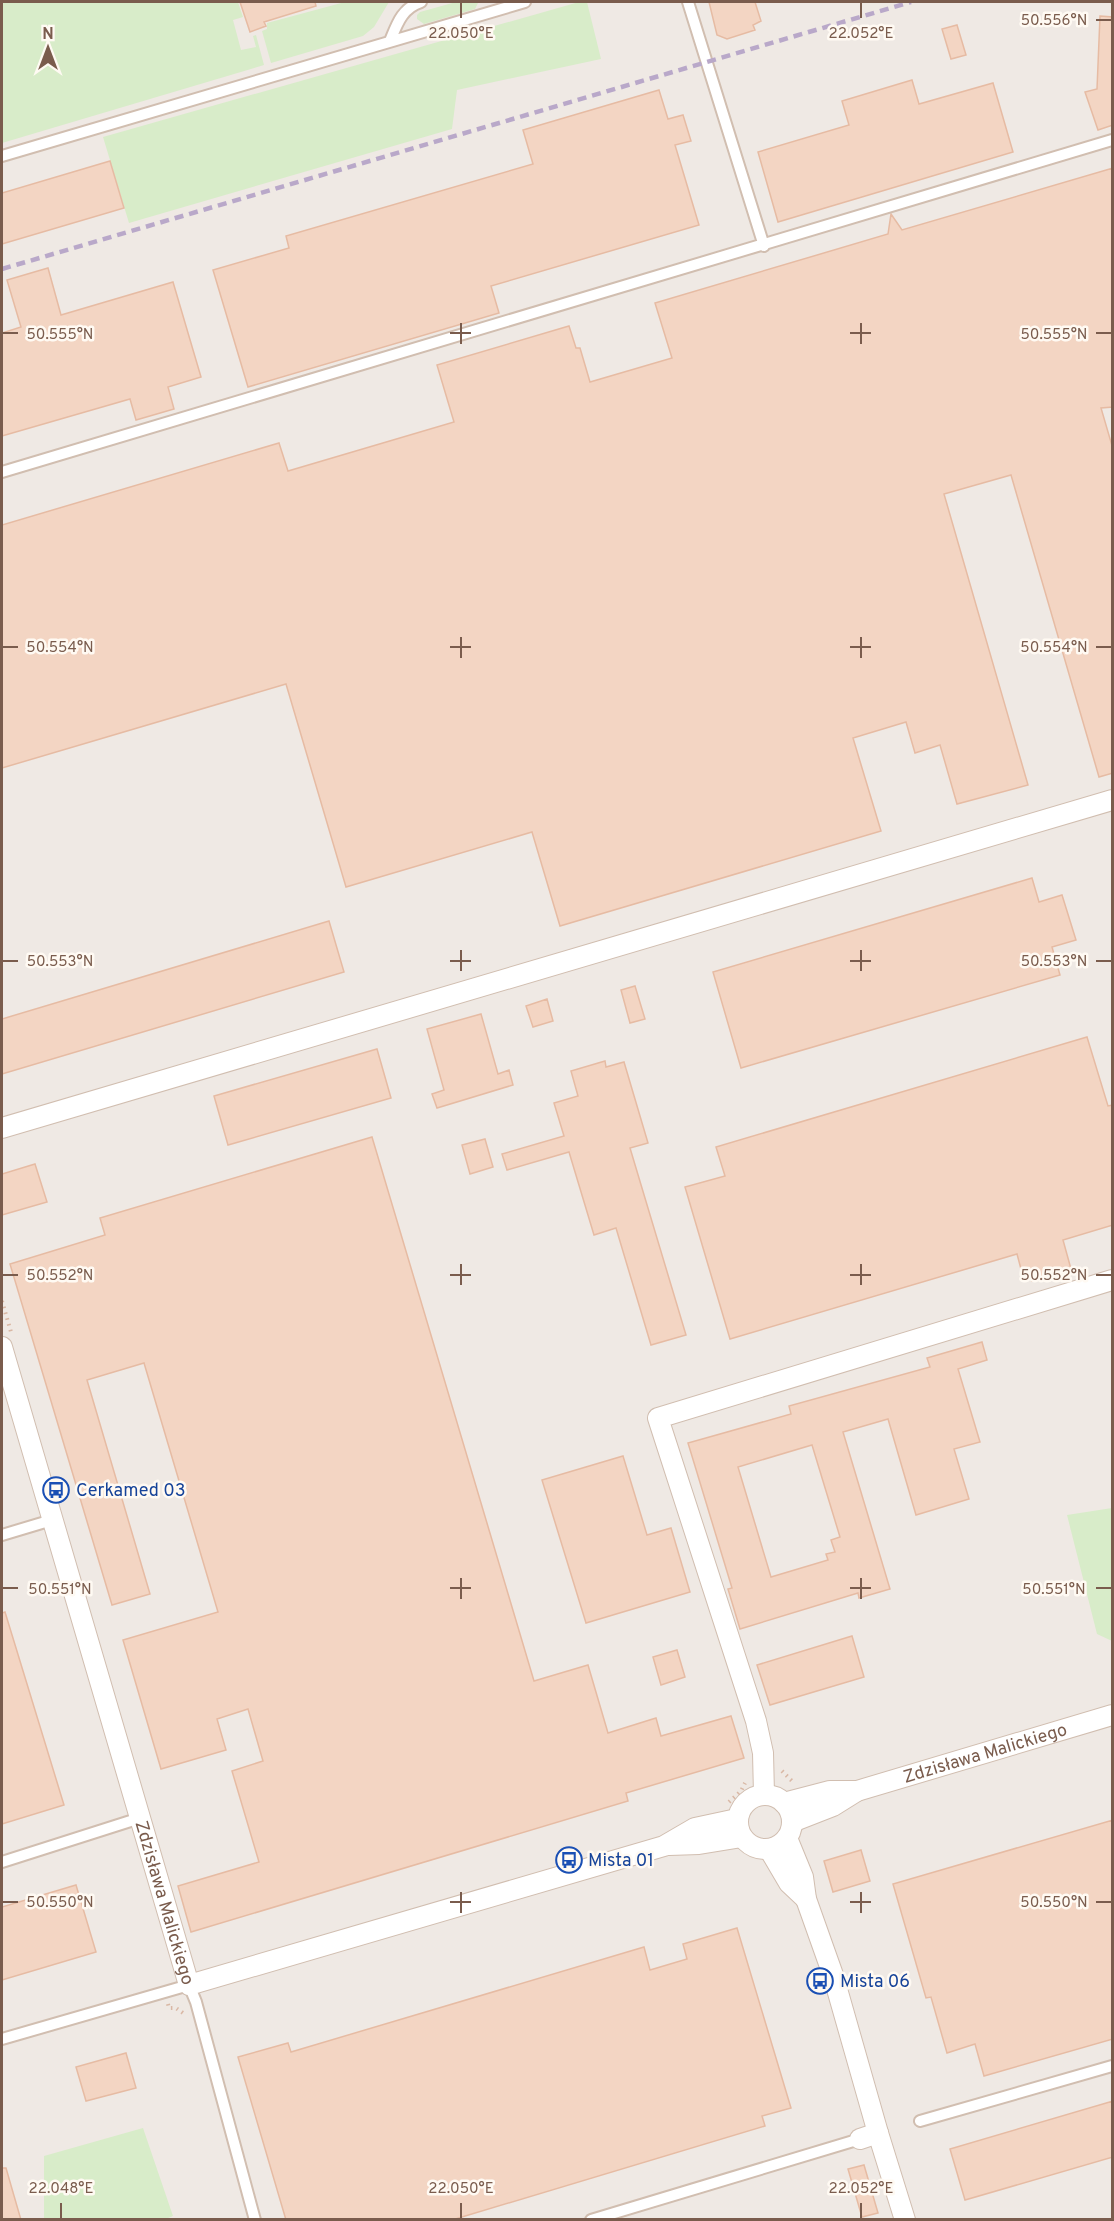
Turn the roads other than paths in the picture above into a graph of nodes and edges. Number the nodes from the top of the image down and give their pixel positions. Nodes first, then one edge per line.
1 (421, 2) edge
2 (520, 2) edge
3 (688, 2) edge
4 (390, 41) junction
5 (1113, 140) edge
6 (2, 156) edge
7 (764, 246) junction
8 (2, 472) edge
9 (1113, 800) edge
10 (2, 1128) edge
11 (1113, 1280) edge
12 (2, 1347) edge
13 (52, 1520) junction
14 (2, 1535) edge
15 (1113, 1715) edge
16 (857, 1791) junction
17 (764, 1794) junction
18 (784, 1803) junction
19 (140, 1818) junction
20 (739, 1828) junction
21 (790, 1830) junction
22 (769, 1849) junction
23 (2, 1862) edge
24 (806, 1899) junction
25 (189, 1985) junction
26 (2, 2038) edge
27 (1113, 2066) edge
28 (920, 2121) dead end
29 (869, 2136) junction
30 (255, 2220) edge
31 (591, 2220) edge
32 (905, 2220) edge

1 - 4 lane
2 - 4 lane
3 - 7 lane
4 - 6 lane
5 - 7 lane
7 - 8 lane
9 - 10 street
11 - 17 street
12 - 13 street, Zdzisława Malickiego
13 - 14 lane
13 - 19 street, Zdzisława Malickiego
15 - 16 street, Zdzisława Malickiego
16 - 18 street, Zdzisława Malickiego
16 - 21 street, Zdzisława Malickiego
17 - 18 street
17 - 20 street
18 - 21 street
19 - 23 lane
19 - 25 street, Zdzisława Malickiego
20 - 22 street
20 - 25 street, Zdzisława Malickiego
21 - 22 street
21 - 24 street
22 - 24 street
24 - 29 street
25 - 26 lane
25 - 30 lane
27 - 28 lane
29 - 31 lane
29 - 32 street

